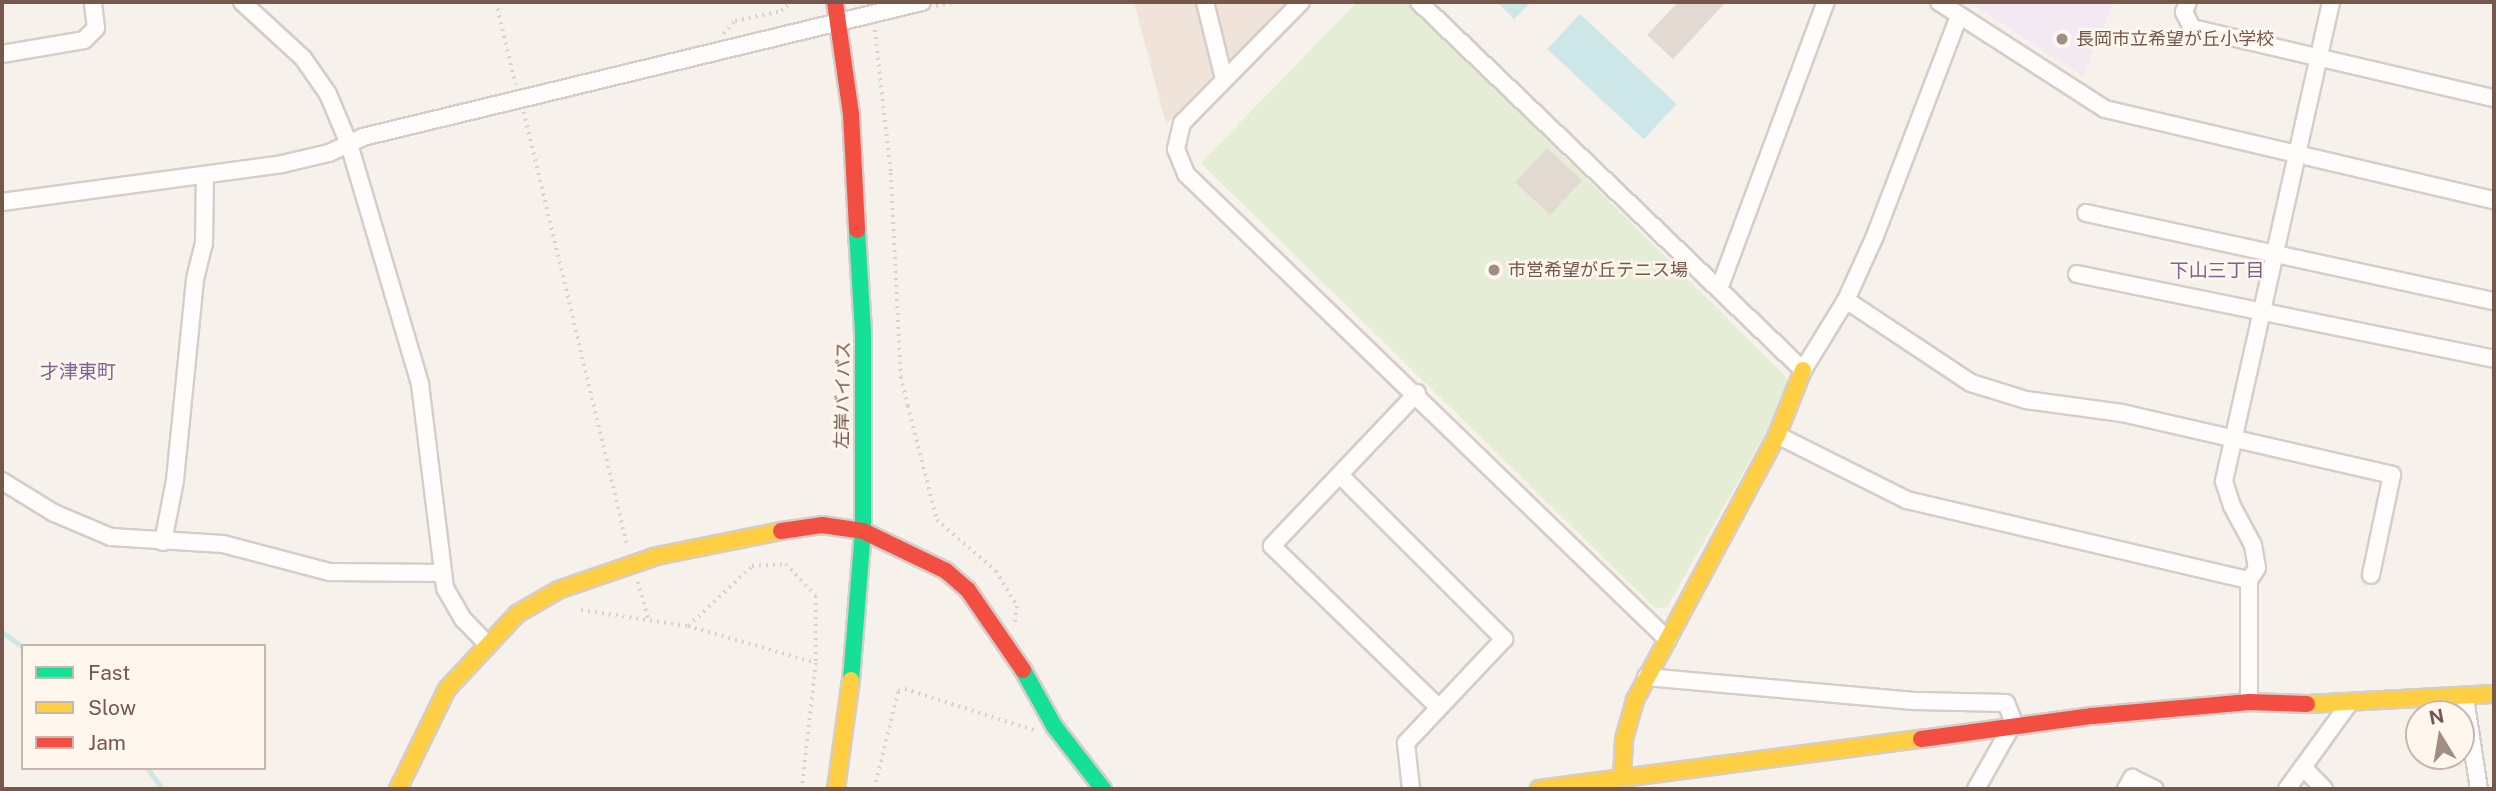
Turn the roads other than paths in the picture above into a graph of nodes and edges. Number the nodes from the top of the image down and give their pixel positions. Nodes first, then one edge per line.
1 (93, 2) edge
2 (242, 2) edge
3 (835, 2) edge
4 (1205, 2) edge
5 (1301, 2) edge
6 (1419, 2) edge
7 (1826, 2) edge
8 (1939, 2) edge
9 (2188, 2) edge
10 (2331, 2) edge
11 (923, 6) edge
12 (1959, 16) junction
13 (839, 23) junction
14 (2, 54) edge
15 (2320, 60) junction
16 (1224, 79) junction
17 (2494, 98) edge
18 (349, 144) junction
19 (2299, 154) junction
20 (205, 176) junction
21 (2494, 200) edge
22 (2, 202) edge
23 (2086, 213) dead end
24 (2276, 254) junction
25 (2077, 274) dead end
26 (1719, 289) junction
27 (1846, 300) junction
28 (2494, 301) edge
29 (2265, 309) junction
30 (2494, 359) edge
31 (1803, 370) junction
32 (1417, 393) junction
33 (1777, 435) junction
34 (2237, 438) junction
35 (1340, 476) junction
36 (2, 481) edge
37 (863, 531) junction
38 (163, 542) junction
39 (442, 573) junction
40 (2371, 575) dead end
41 (2249, 580) junction
42 (1668, 640) junction
43 (486, 643) junction
44 (1646, 677) junction
45 (2494, 694) edge
46 (2465, 698) junction
47 (2249, 702) junction
48 (2348, 705) junction
49 (1437, 707) junction
50 (2010, 729) junction
51 (2303, 768) junction
52 (1615, 782) edge
53 (398, 789) edge
54 (836, 789) edge
55 (1103, 789) edge
56 (1411, 789) edge
57 (1539, 789) edge
58 (1976, 789) edge
59 (2126, 789) edge
60 (2155, 789) edge
61 (2287, 789) edge
62 (2323, 789) edge
63 (2479, 789) edge

1 - 14 street
2 - 18 street
3 - 13 street, 左岸バイパス
4 - 16 street
5 - 16 street
6 - 26 street
7 - 26 street
8 - 12 street
9 - 15 street
10 - 15 street
11 - 13 street
12 - 19 street
12 - 27 street
13 - 18 street
13 - 37 street, 左岸バイパス
15 - 17 street
15 - 19 street
16 - 32 street
18 - 20 street
18 - 39 street
19 - 21 street
19 - 24 street
20 - 22 street
20 - 38 street
23 - 24 street
24 - 28 street
24 - 29 street
25 - 29 street
26 - 31 street
27 - 31 street
27 - 34 street
29 - 30 street
29 - 34 street
31 - 33 street
32 - 35 street
32 - 42 street
33 - 41 street
33 - 42 street
34 - 40 street
34 - 41 street
35 - 49 street
35 - 49 street
36 - 38 street
37 - 43 street
37 - 54 street, 左岸バイパス
37 - 55 street
38 - 39 street
39 - 43 street
41 - 47 street
42 - 44 street
43 - 53 street
44 - 50 street
44 - 52 street
45 - 46 street
46 - 48 street
46 - 63 street
47 - 48 street
47 - 50 street
48 - 51 street
49 - 56 street
50 - 52 street
50 - 58 street
51 - 61 street
51 - 62 street
52 - 57 street
59 - 60 street

